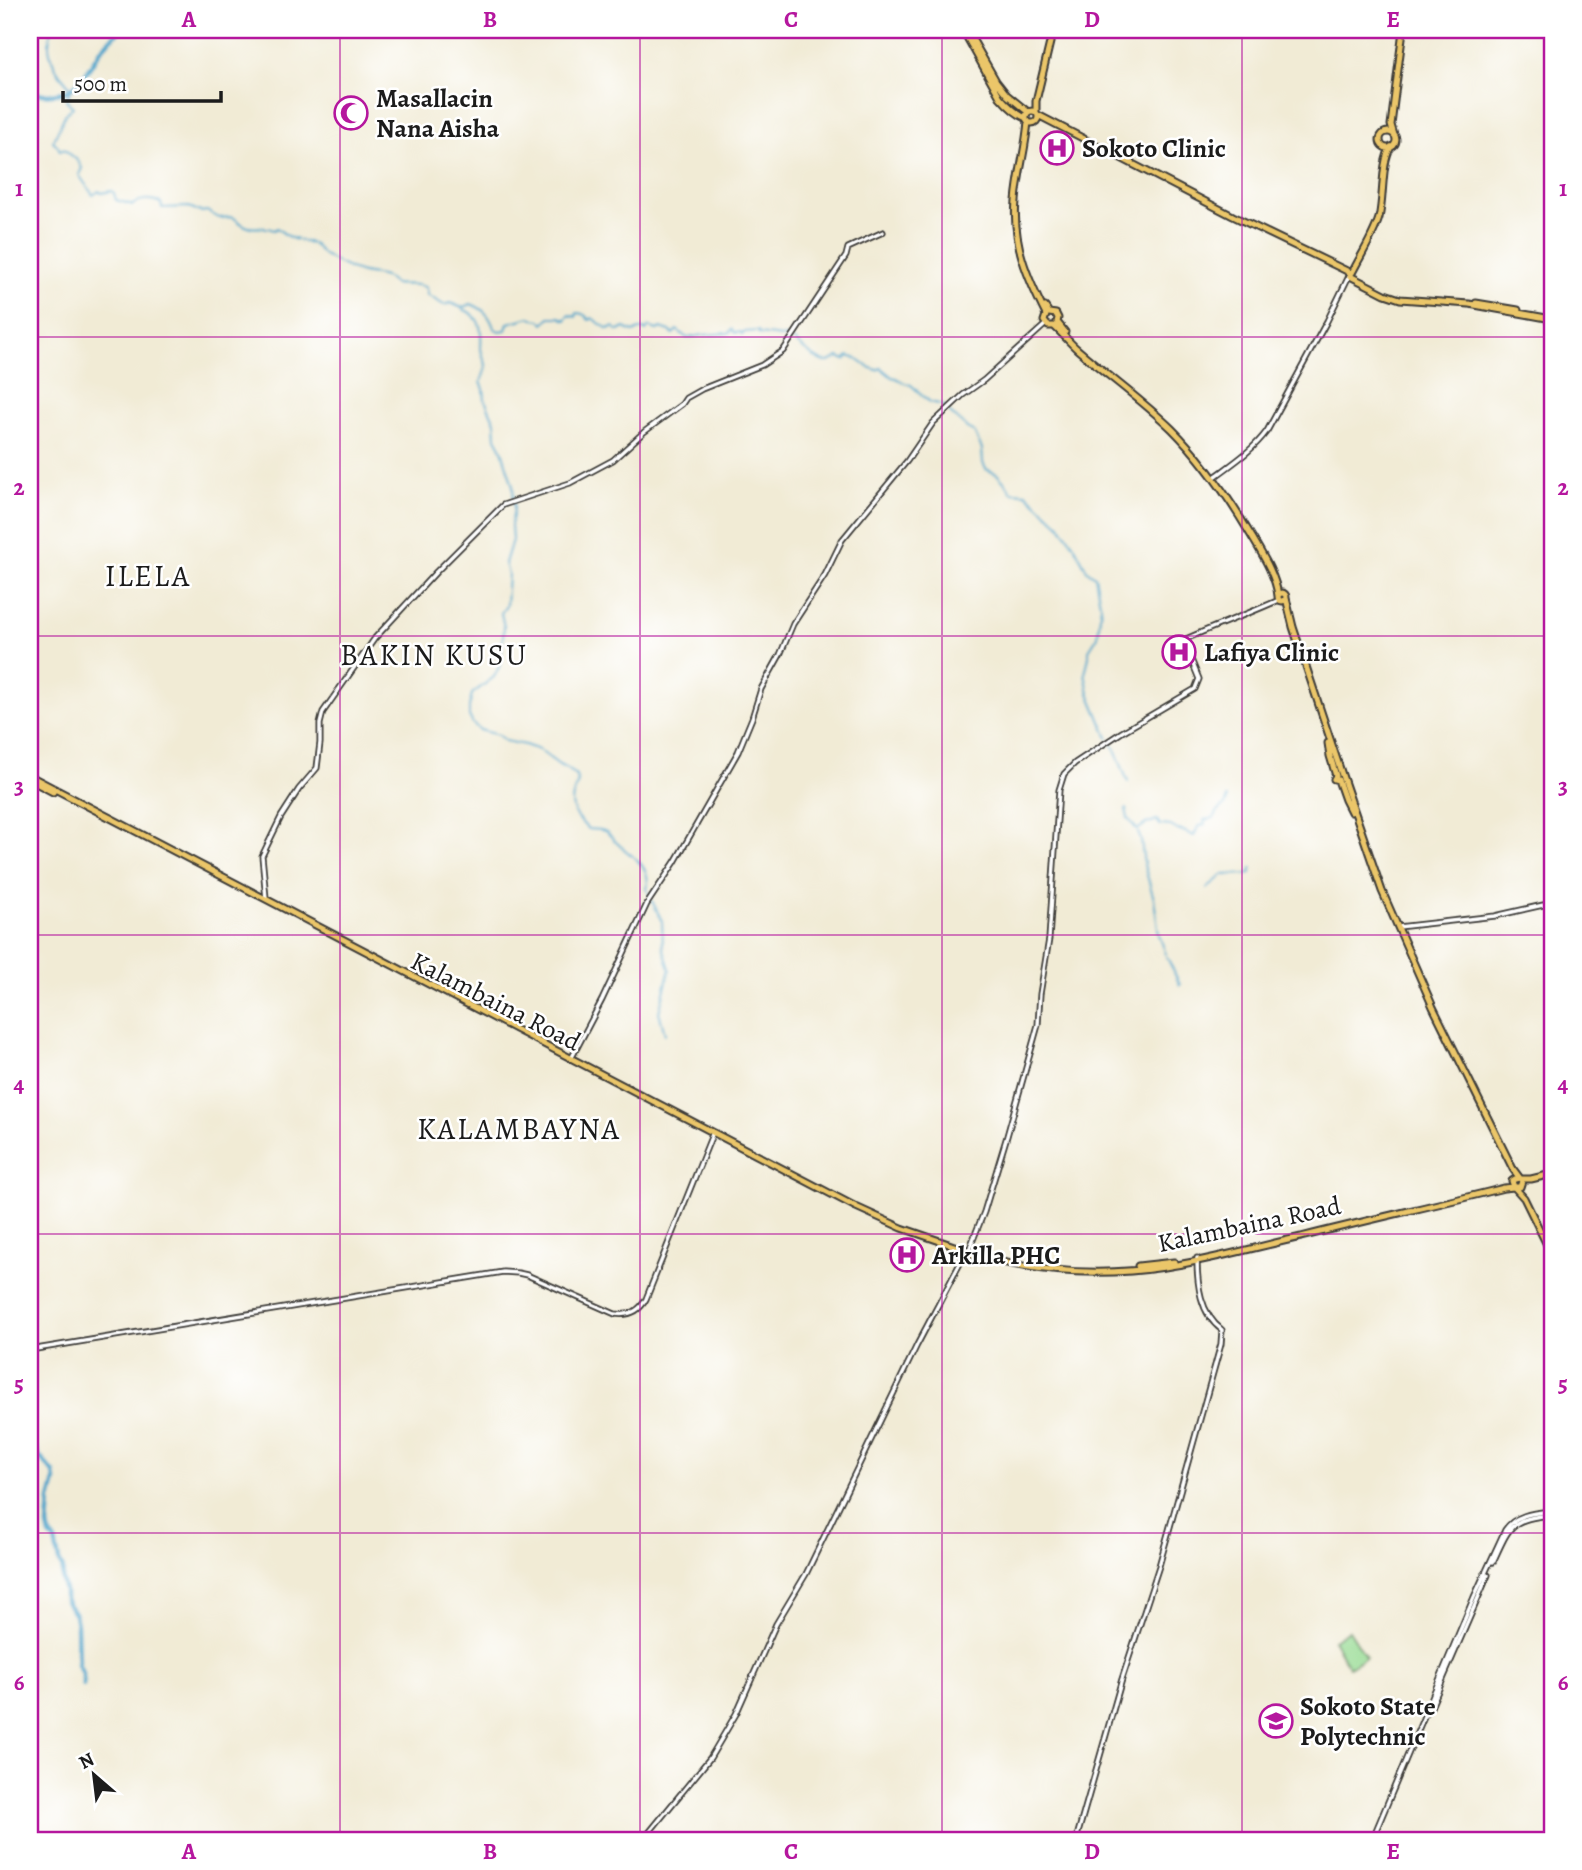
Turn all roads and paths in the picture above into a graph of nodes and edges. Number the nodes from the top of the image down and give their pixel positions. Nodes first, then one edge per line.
1 (965, 30) edge
2 (1051, 30) edge
3 (1402, 30) edge
4 (1549, 31) edge
5 (1552, 43) edge
6 (1032, 116) junction
7 (1384, 133) junction
8 (1394, 135) junction
9 (1382, 145) junction
10 (1391, 147) junction
11 (883, 232) dead end
12 (1350, 274) junction
13 (1047, 314) junction
14 (1552, 318) edge
15 (1046, 324) junction
16 (1056, 324) junction
17 (1216, 476) junction
18 (1282, 598) junction
19 (30, 778) edge
20 (266, 900) junction
21 (1552, 903) edge
22 (1398, 927) junction
23 (572, 1059) junction
24 (713, 1134) junction
25 (1552, 1175) edge
26 (1521, 1182) junction
27 (1514, 1185) junction
28 (1552, 1247) edge
29 (967, 1252) junction
30 (1552, 1255) edge
31 (1196, 1259) junction
32 (30, 1350) edge
33 (1552, 1513) edge
34 (643, 1840) edge
35 (1076, 1840) edge
36 (1373, 1840) edge

1 - 6 main road
2 - 6 main road
3 - 7 main road
3 - 8 main road
4 - 5 highway
6 - 12 main road
6 - 13 main road
7 - 8 main road
7 - 9 main road
8 - 10 main road
9 - 10 main road
9 - 12 main road
10 - 12 main road
11 - 20 street
12 - 14 main road
12 - 17 street
13 - 15 main road
13 - 16 main road
15 - 16 main road
15 - 23 street
16 - 17 main road
16 - 18 main road
17 - 18 main road
18 - 22 main road
18 - 27 main road
18 - 29 street
19 - 20 main road
19 - 24 main road, Kalambaina Road
20 - 23 main road
21 - 22 street
22 - 26 main road
23 - 24 main road
24 - 29 main road
24 - 29 main road, Kalambaina Road
24 - 32 street
25 - 26 main road
26 - 27 main road
26 - 28 main road
27 - 30 main road
27 - 31 main road, Kalambaina Road
27 - 31 main road, Kalambaina Road
29 - 31 main road, Kalambaina Road
29 - 34 street
31 - 35 street
33 - 36 street

